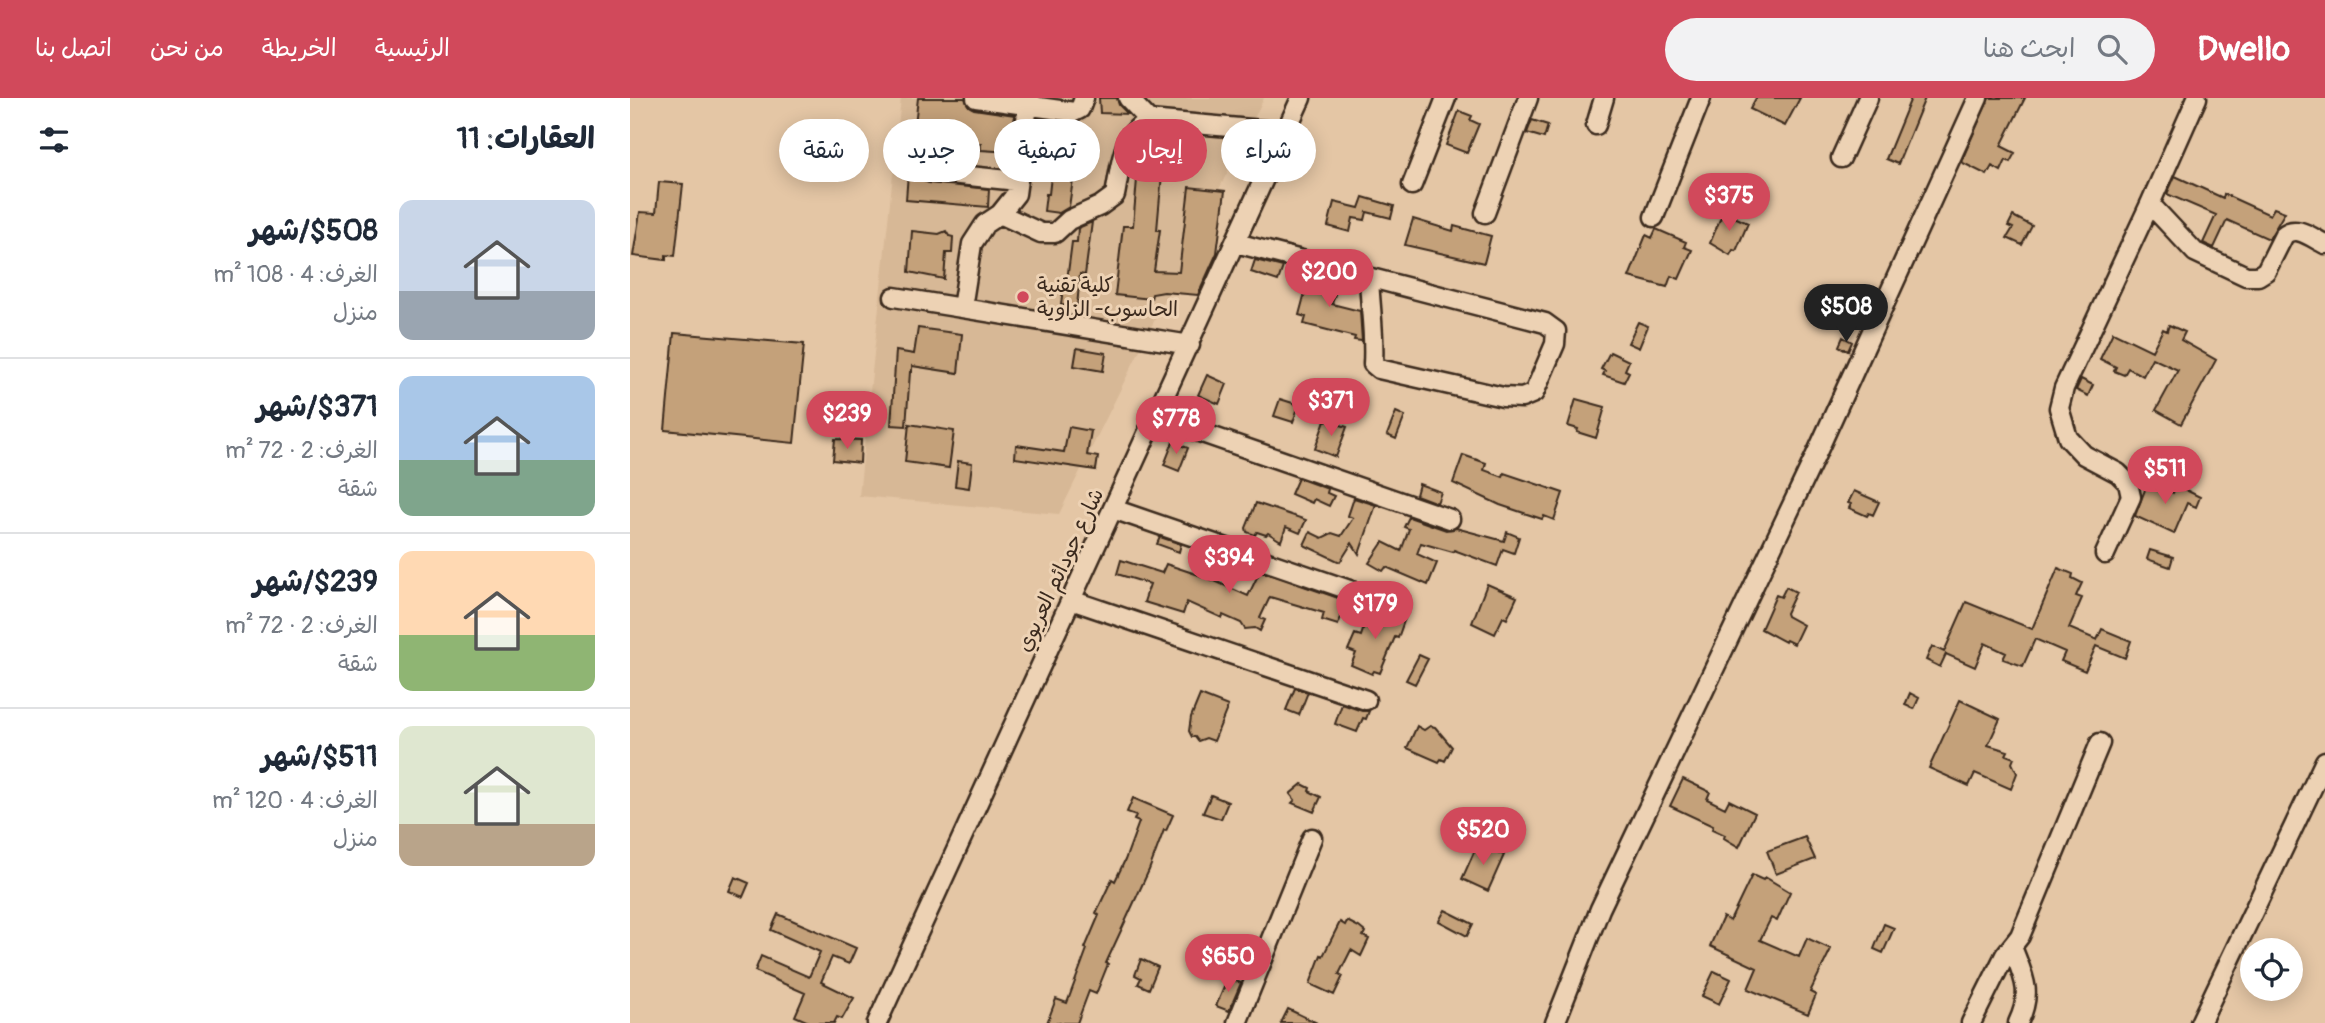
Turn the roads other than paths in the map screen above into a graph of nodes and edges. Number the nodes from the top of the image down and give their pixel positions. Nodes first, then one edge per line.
1 (975, 98) edge
2 (1084, 98) edge
3 (1128, 98) edge
4 (1301, 98) edge
5 (1446, 98) edge
6 (1528, 98) edge
7 (1604, 98) edge
8 (1701, 98) edge
9 (1868, 98) edge
10 (1978, 98) edge
11 (2197, 98) edge
12 (1029, 102) edge
13 (1148, 119) edge
14 (1292, 119) edge
15 (1596, 125) dead end
16 (1841, 158) dead end
17 (1018, 182) edge
18 (1118, 182) edge
19 (1263, 182) edge
20 (1412, 185) dead end
21 (2150, 204) junction
22 (1485, 213) dead end
23 (1000, 214) junction
24 (1654, 216) dead end
25 (1236, 243) junction
26 (2325, 244) edge
27 (1369, 277) junction
28 (894, 297) dead end
29 (962, 308) junction
30 (1189, 345) junction
31 (1156, 417) junction
32 (1113, 509) junction
33 (1450, 519) dead end
34 (2105, 554) dead end
35 (1071, 600) junction
36 (1399, 607) dead end
37 (1366, 701) dead end
38 (2100, 743) dead end
39 (2325, 761) edge
40 (1312, 838) dead end
41 (2012, 947) junction
42 (877, 1023) edge
43 (1237, 1023) edge
44 (1555, 1023) edge
45 (1971, 1023) edge
46 (2018, 1023) edge
47 (2200, 1023) edge

1 - 12 street
2 - 12 street
3 - 13 street
4 - 14 street, شارع جودائم العريوي
5 - 20 street
6 - 22 street
7 - 15 street
8 - 24 street
9 - 16 street
10 - 44 street
11 - 21 street
17 - 23 street
18 - 23 street
19 - 25 street, شارع جودائم العريوي
21 - 26 street
21 - 34 street
23 - 29 street
25 - 27 street
25 - 30 street, شارع جودائم العريوي
27 - 27 street
28 - 29 street
29 - 30 street
30 - 31 street, شارع جودائم العريوي
31 - 32 street, شارع جودائم العريوي
31 - 33 street
32 - 35 street, شارع جودائم العريوي
32 - 36 street
35 - 37 street
35 - 42 street, شارع جودائم العريوي
38 - 41 street
39 - 47 street
40 - 43 street
41 - 45 street
41 - 46 street

